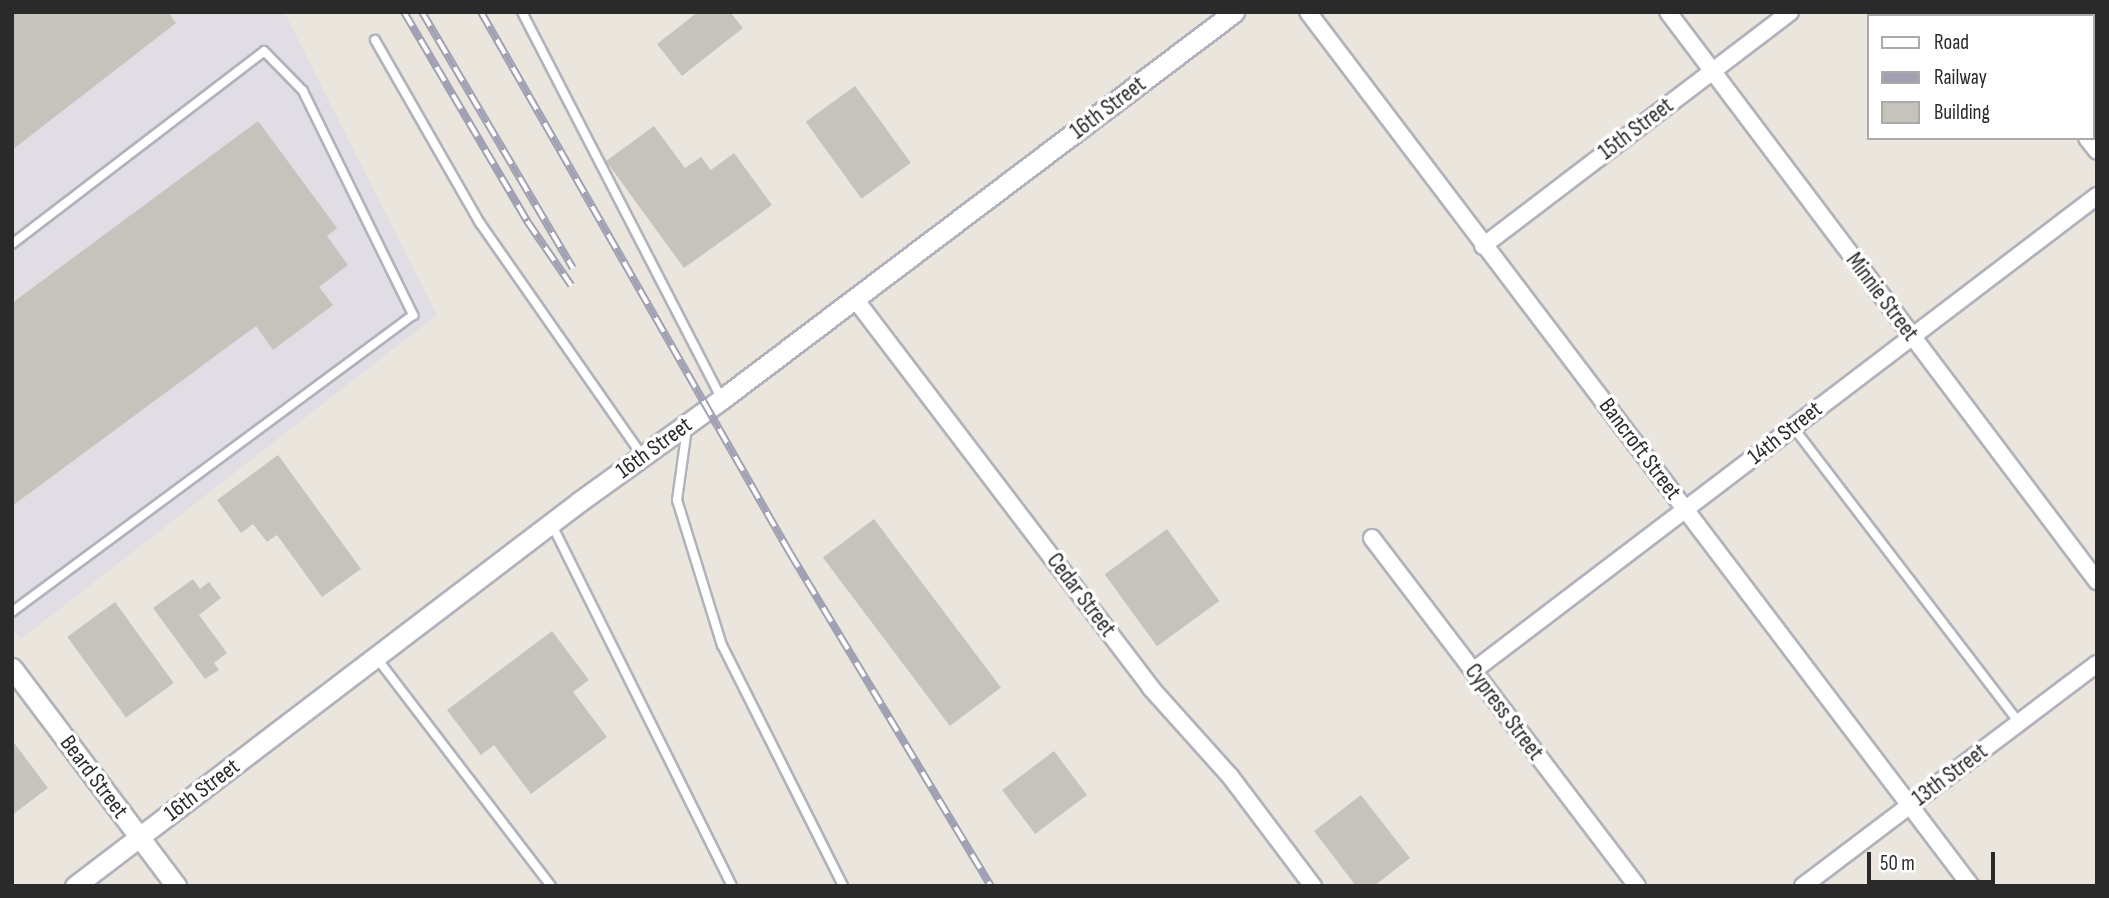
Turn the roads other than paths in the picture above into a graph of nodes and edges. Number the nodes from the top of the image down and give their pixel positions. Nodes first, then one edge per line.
1 (522, 12) edge
2 (1234, 12) edge
3 (1308, 12) edge
4 (1668, 12) edge
5 (1790, 12) edge
6 (375, 40) dead end
7 (1712, 71) junction
8 (2097, 196) edge
9 (12, 244) edge
10 (1483, 246) junction
11 (856, 299) junction
12 (1911, 337) junction
13 (722, 399) junction
14 (687, 424) junction
15 (1793, 427) junction
16 (643, 456) junction
17 (1686, 510) junction
18 (551, 523) junction
19 (1372, 538) dead end
20 (2097, 581) edge
21 (12, 612) edge
22 (376, 657) junction
23 (2097, 664) edge
24 (12, 668) edge
25 (1472, 671) junction
26 (2020, 723) junction
27 (1910, 806) junction
28 (139, 838) junction
29 (75, 886) edge
30 (176, 886) edge
31 (551, 886) edge
32 (732, 886) edge
33 (843, 886) edge
34 (1313, 886) edge
35 (1637, 886) edge
36 (1803, 886) edge
37 (1972, 886) edge

1 - 13 lane
2 - 11 street, 16th Street
3 - 10 street, Bancroft Street
4 - 7 street, Minnie Street
5 - 7 street, 15th Street
6 - 16 lane
7 - 10 street, 15th Street
7 - 12 street, Minnie Street
8 - 12 street, 14th Street
9 - 21 lane
10 - 17 street, Bancroft Street
11 - 13 street, 16th Street
11 - 34 street, Cedar Street
12 - 15 street, 14th Street
12 - 20 street, Minnie Street
13 - 14 street, 16th Street
14 - 16 street, 16th Street
14 - 33 lane
15 - 17 street, 14th Street
15 - 26 lane
16 - 18 street, 16th Street
17 - 25 street, 14th Street
17 - 27 street, Bancroft Street
18 - 22 street, 16th Street
18 - 32 lane
19 - 25 street, Cypress Street
22 - 28 street, 16th Street
22 - 31 lane
23 - 26 street, 13th Street
24 - 28 street, Beard Street
25 - 35 street, Cypress Street
26 - 27 street, 13th Street
27 - 36 street, 13th Street
27 - 37 street, Bancroft Street
28 - 29 street, 16th Street
28 - 30 street, Beard Street

